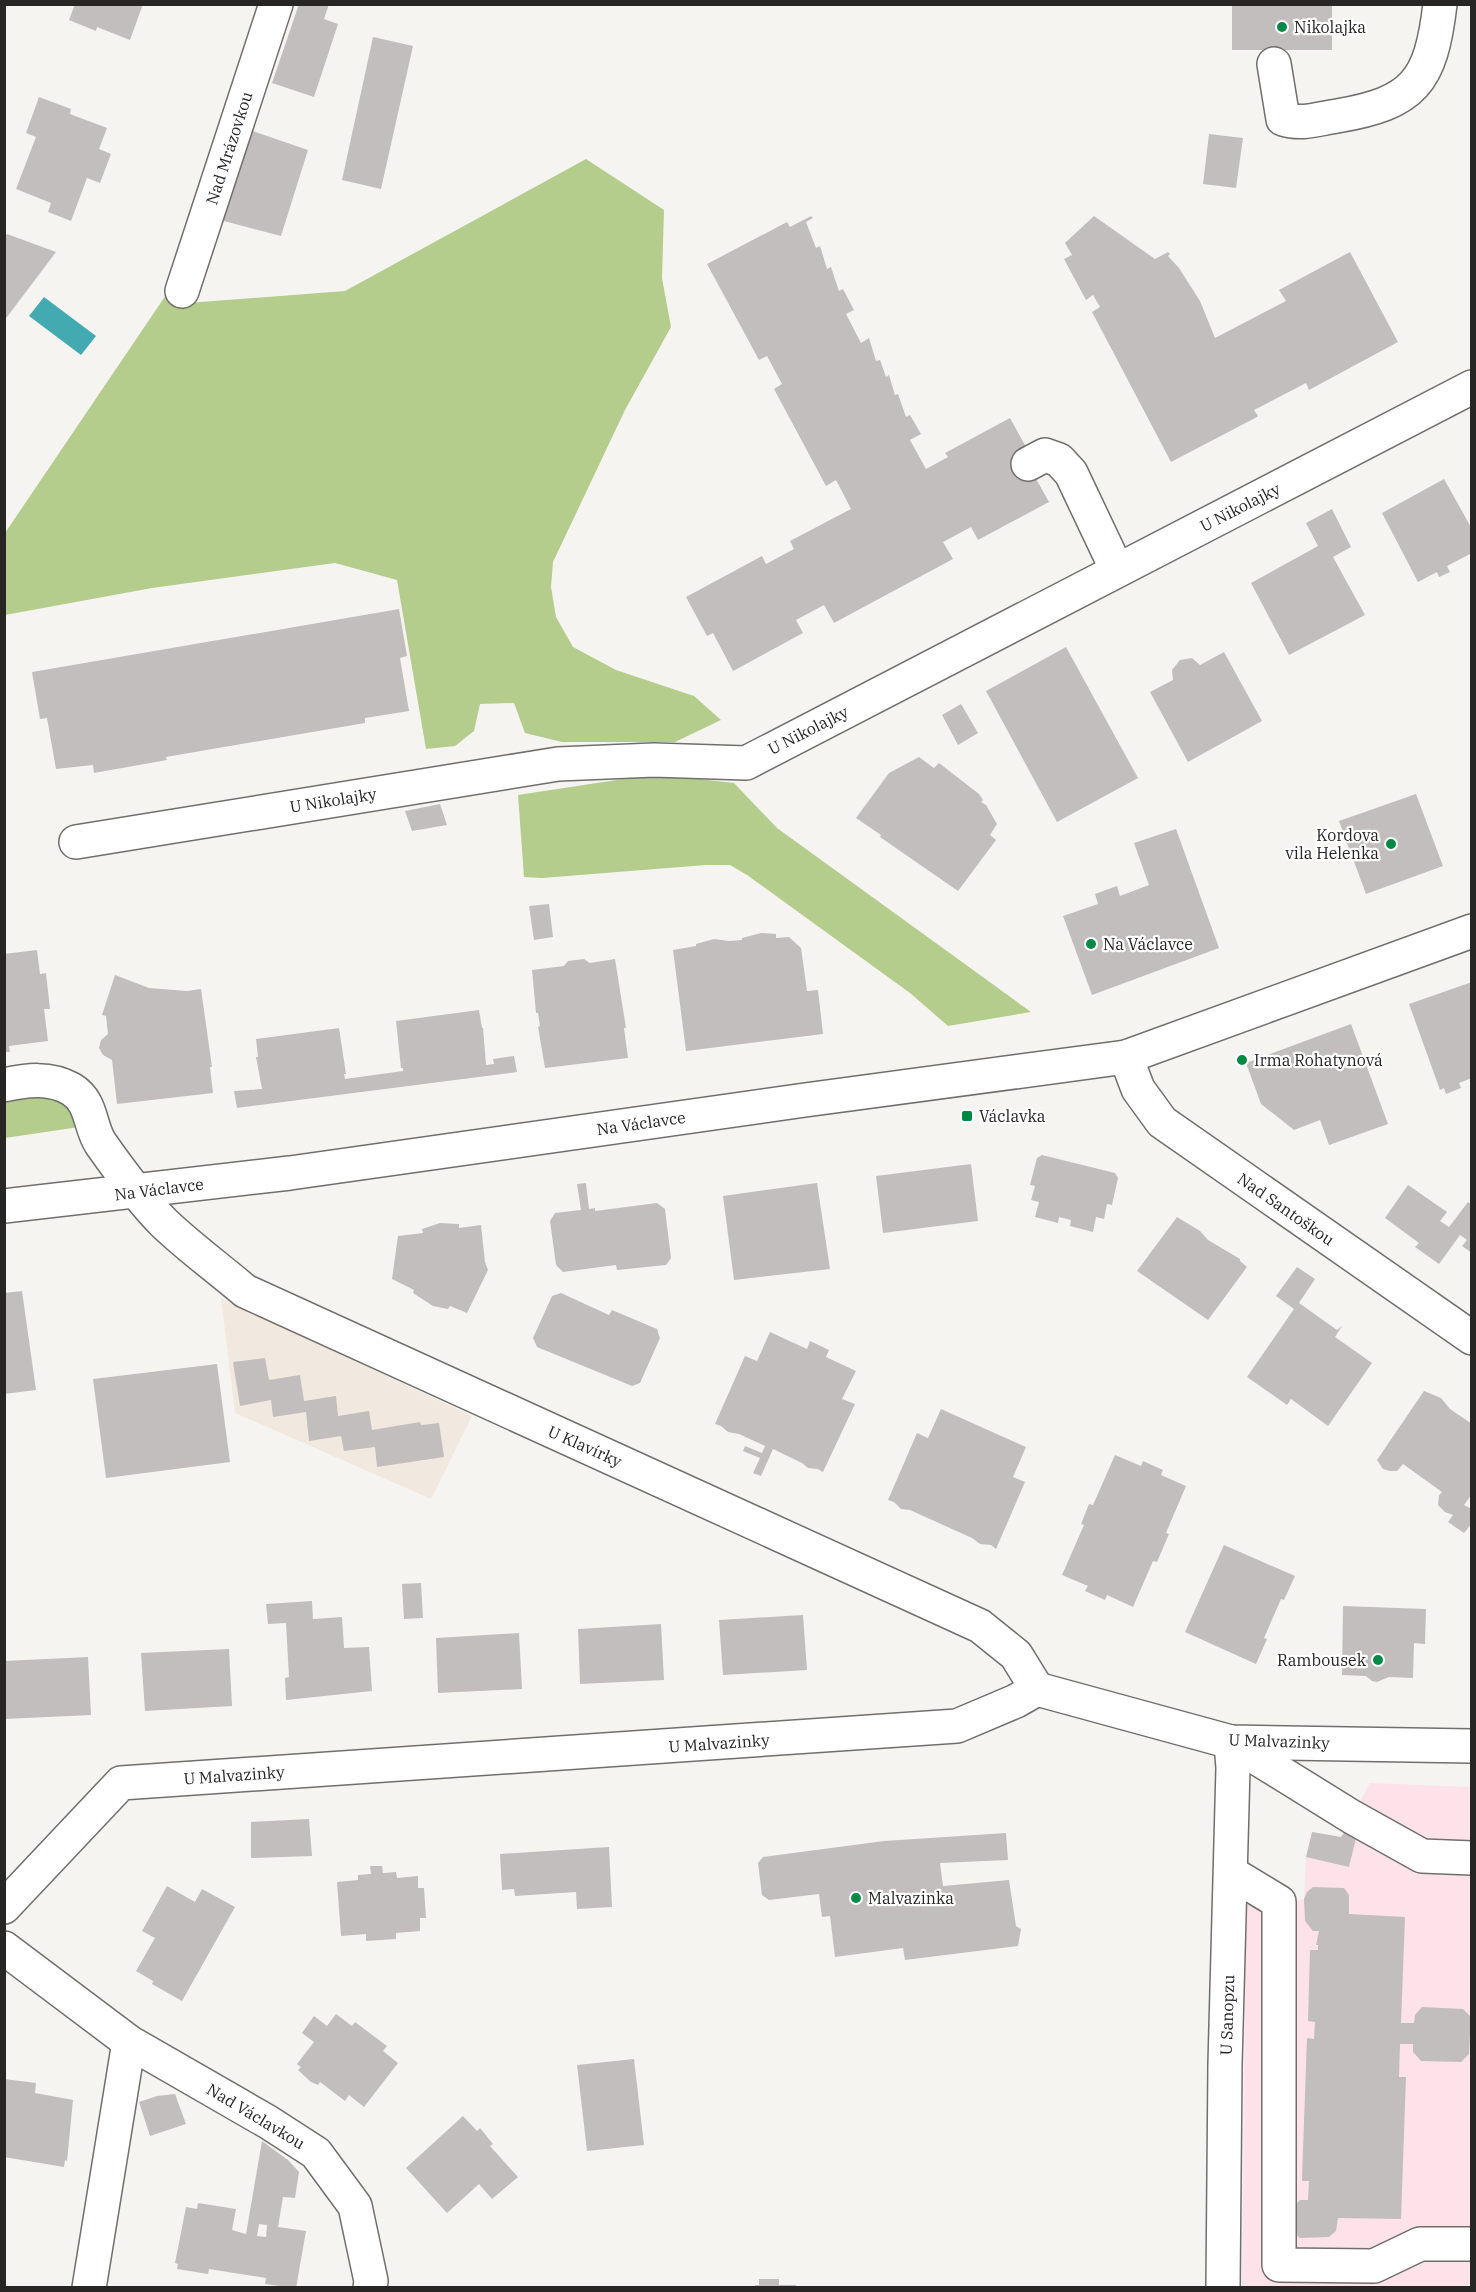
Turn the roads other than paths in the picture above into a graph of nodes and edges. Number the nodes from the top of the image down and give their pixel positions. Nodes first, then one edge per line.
1 (276, 4) edge
2 (1440, 4) edge
3 (1274, 64) dead end
4 (182, 291) dead end
5 (1472, 387) edge
6 (1028, 465) dead end
7 (1117, 570) junction
8 (76, 842) dead end
9 (1472, 931) edge
10 (1126, 1058) junction
11 (4, 1085) edge
12 (138, 1192) junction
13 (4, 1206) edge
14 (1472, 1338) edge
15 (1037, 1689) junction
16 (1231, 1742) junction
17 (1472, 1746) edge
18 (1472, 1858) edge
19 (1231, 1873) junction
20 (8, 1896) edge
21 (4, 1948) edge
22 (129, 2042) junction
23 (1472, 2244) edge
24 (89, 2288) edge
25 (370, 2288) edge
26 (1223, 2288) edge

1 - 4 street, Nad Mrázovkou
2 - 3 street
5 - 7 street, U Nikolajky
6 - 7 street
7 - 8 street, U Nikolajky
9 - 10 street, Na Václavce
10 - 12 street, Na Václavce
10 - 14 street, Nad Santoškou
11 - 12 street, U Klavírky
12 - 13 street, Na Václavce
12 - 15 street, U Klavírky
15 - 16 street, U Malvazinky
15 - 20 street, U Malvazinky
16 - 17 street, U Malvazinky
16 - 18 street
16 - 19 street, U Sanopzu
19 - 23 street
19 - 26 street, U Sanopzu
21 - 22 street, Nad Václavkou
22 - 24 street
22 - 25 street, Nad Václavkou

